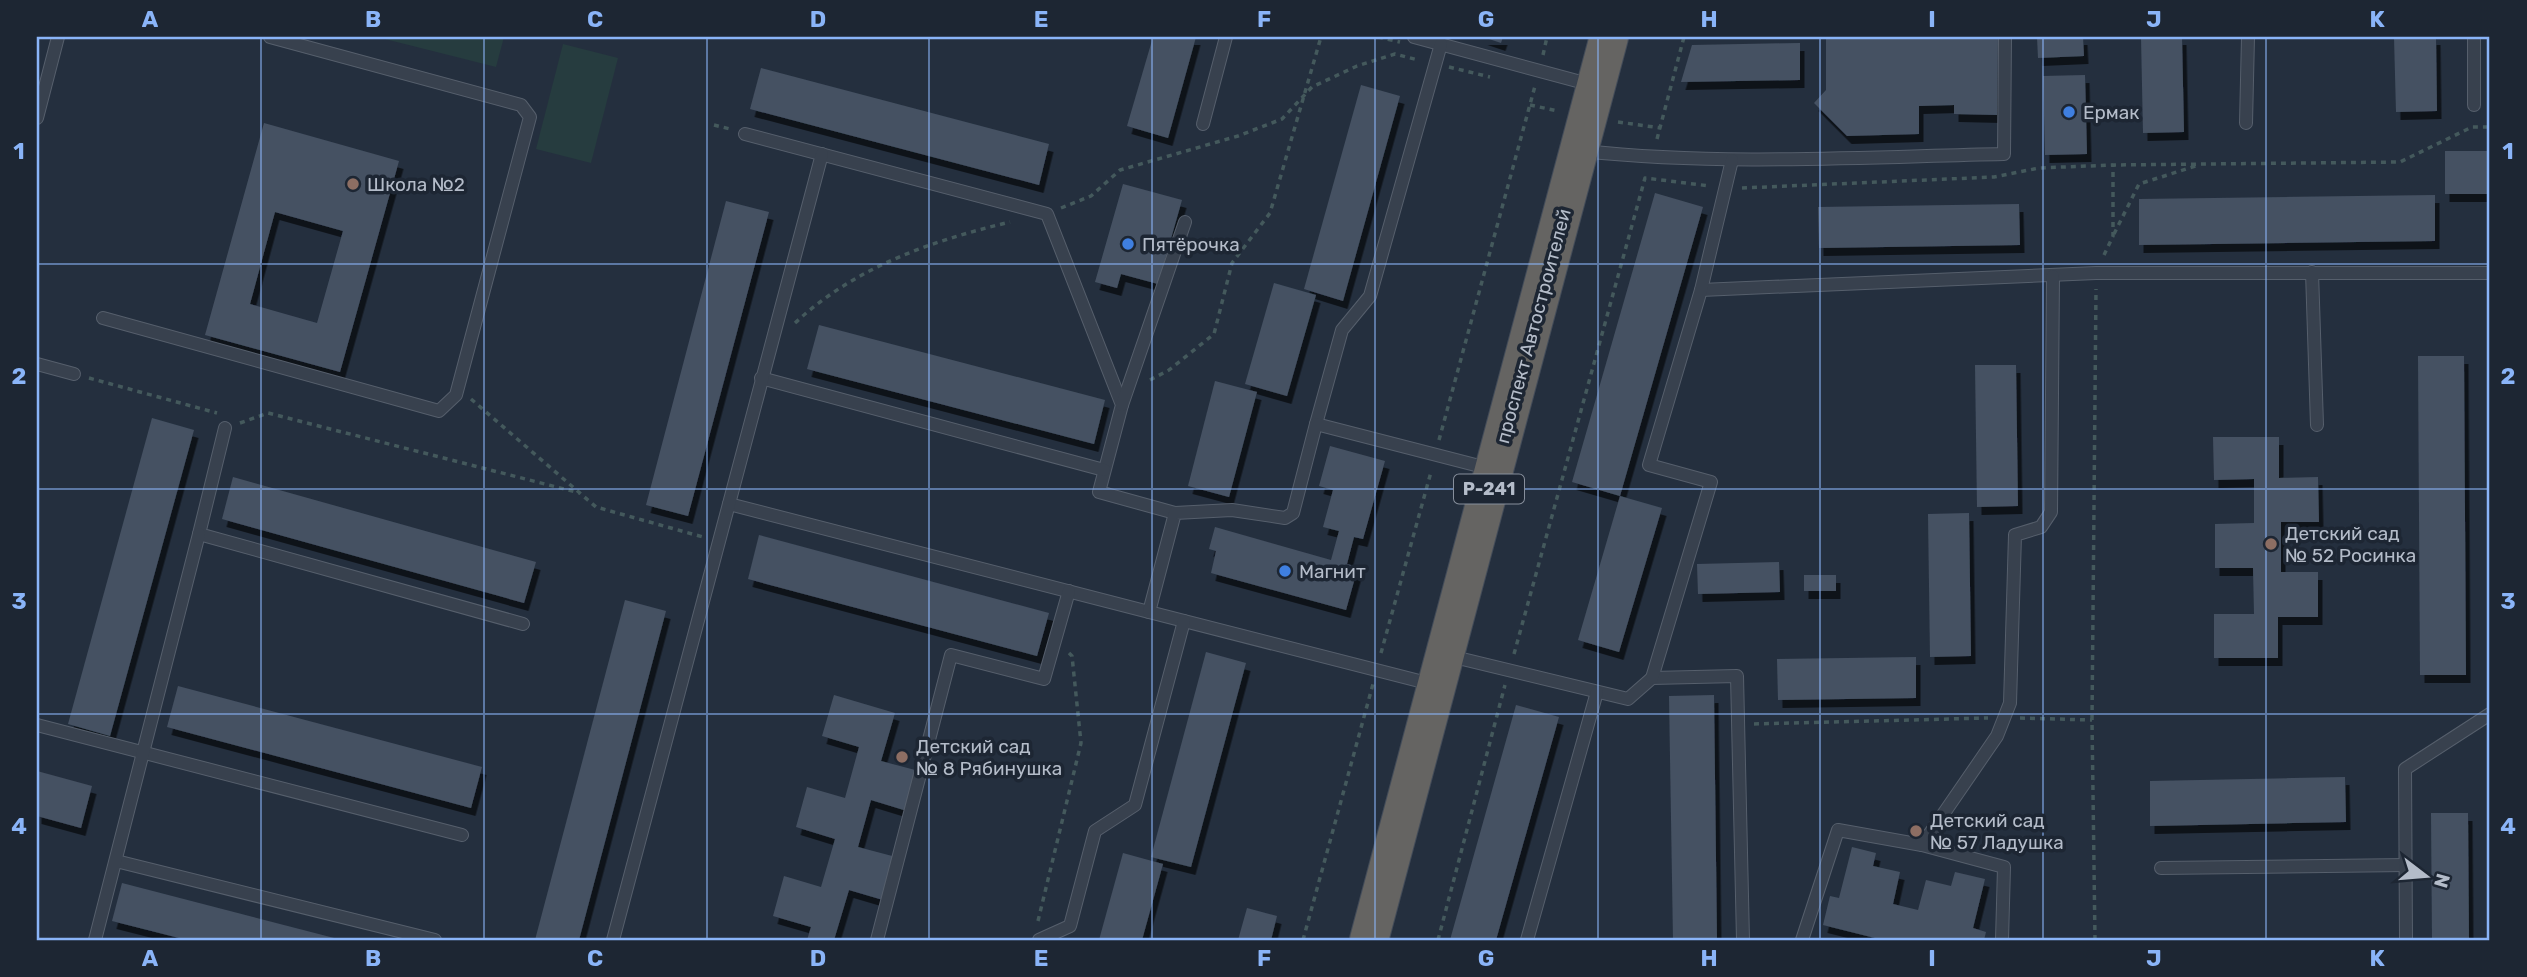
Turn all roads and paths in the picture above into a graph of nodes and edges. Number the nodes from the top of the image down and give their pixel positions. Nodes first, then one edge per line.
1 (58, 37) edge
2 (270, 37) edge
3 (1226, 37) edge
4 (1321, 37) edge
5 (1414, 37) edge
6 (1547, 37) edge
7 (1609, 37) edge
8 (1684, 37) edge
9 (2005, 37) edge
10 (2248, 37) edge
11 (2473, 37) edge
12 (1441, 44) junction
13 (1435, 64) junction
14 (1539, 70) junction
15 (1499, 80) dead end
16 (1523, 85) dead end
17 (1596, 86) junction
18 (1535, 88) junction
19 (1304, 96) junction
20 (2474, 106) dead end
21 (37, 118) edge
22 (2246, 123) dead end
23 (1203, 124) dead end
24 (2490, 127) edge
25 (745, 134) dead end
26 (1580, 150) junction
27 (822, 154) junction
28 (1650, 158) junction
29 (1732, 160) junction
30 (2203, 164) junction
31 (1645, 178) dead end
32 (1047, 214) junction
33 (1185, 222) dead end
34 (2113, 236) junction
35 (2312, 272) junction
36 (2096, 273) junction
37 (2490, 273) edge
38 (2053, 276) junction
39 (1700, 290) junction
40 (103, 318) dead end
41 (770, 346) junction
42 (37, 364) edge
43 (74, 374) joint
44 (761, 378) junction
45 (458, 388) junction
46 (1124, 399) junction
47 (220, 414) dead end
48 (246, 421) junction
49 (229, 422) junction
50 (1316, 424) junction
51 (2318, 425) dead end
52 (1436, 455) junction
53 (1104, 470) junction
54 (1494, 470) junction
55 (580, 493) junction
56 (729, 503) junction
57 (1175, 513) junction
58 (198, 534) junction
59 (719, 541) junction
60 (1069, 591) junction
61 (1149, 612) junction
62 (1184, 621) junction
63 (523, 624) dead end
64 (1056, 639) junction
65 (1439, 669) junction
66 (1377, 670) junction
67 (1652, 678) junction
68 (1597, 692) junction
69 (2490, 714) edge
70 (2004, 717) junction
71 (2092, 720) junction
72 (1738, 724) junction
73 (37, 725) edge
74 (142, 751) junction
75 (462, 835) dead end
76 (1922, 845) junction
77 (116, 861) junction
78 (2407, 864) junction
79 (2161, 868) dead end
80 (1038, 934) edge
81 (95, 940) edge
82 (435, 940) edge
83 (612, 940) edge
84 (877, 940) edge
85 (1303, 940) edge
86 (1368, 940) edge
87 (1527, 940) edge
88 (1743, 940) edge
89 (1802, 940) edge
90 (2002, 940) edge
91 (2095, 940) edge
92 (2406, 940) edge

1 - 21 lane
2 - 45 lane
3 - 23 lane
4 - 19 path
5 - 12 lane
6 - 14 path
7 - 17 highway, проспект Автостроителей / Р-241
8 - 28 path
9 - 29 lane
10 - 22 lane
11 - 20 lane
12 - 13 lane
12 - 14 lane
13 - 15 path
13 - 19 path
13 - 50 lane
14 - 17 lane
14 - 18 path
16 - 18 path
17 - 26 highway, проспект Автостроителей / Р-241
18 - 52 path
19 - 32 path
19 - 46 path
24 - 30 path
25 - 27 lane
26 - 28 lane
26 - 54 highway, проспект Автостроителей / Р-241
27 - 32 lane
27 - 41 lane
28 - 29 lane
28 - 31 path
29 - 39 lane
30 - 34 path
30 - 34 path
32 - 41 path
32 - 46 lane
33 - 46 lane
34 - 36 path
35 - 36 lane
35 - 37 lane
35 - 51 lane
36 - 38 lane
36 - 71 path
38 - 39 lane
38 - 70 lane
39 - 67 lane
40 - 45 lane
41 - 44 lane
42 - 43 lane
43 - 47 path
44 - 53 lane
44 - 56 lane
45 - 55 path
46 - 53 lane
48 - 49 path
48 - 49 path
48 - 55 path
49 - 58 lane
50 - 52 lane
50 - 57 lane
52 - 54 lane
52 - 66 path
53 - 57 lane
54 - 65 highway, проспект Автостроителей / Р-241
55 - 59 path
56 - 59 lane
56 - 60 lane
57 - 61 lane
58 - 63 lane
58 - 74 lane
59 - 83 lane
60 - 61 lane
60 - 64 lane
61 - 62 lane
62 - 66 lane
62 - 80 lane
64 - 80 path
64 - 84 lane
65 - 66 lane
65 - 68 lane
65 - 86 highway, проспект Автостроителей / Р-241
66 - 85 path
67 - 68 lane
67 - 72 lane
68 - 87 lane
69 - 78 lane
70 - 71 path
70 - 72 path
70 - 76 lane
71 - 91 path
72 - 88 lane
73 - 74 lane
74 - 75 lane
74 - 77 lane
76 - 89 lane
76 - 90 lane
77 - 81 lane
77 - 82 lane
78 - 79 lane
78 - 92 lane

